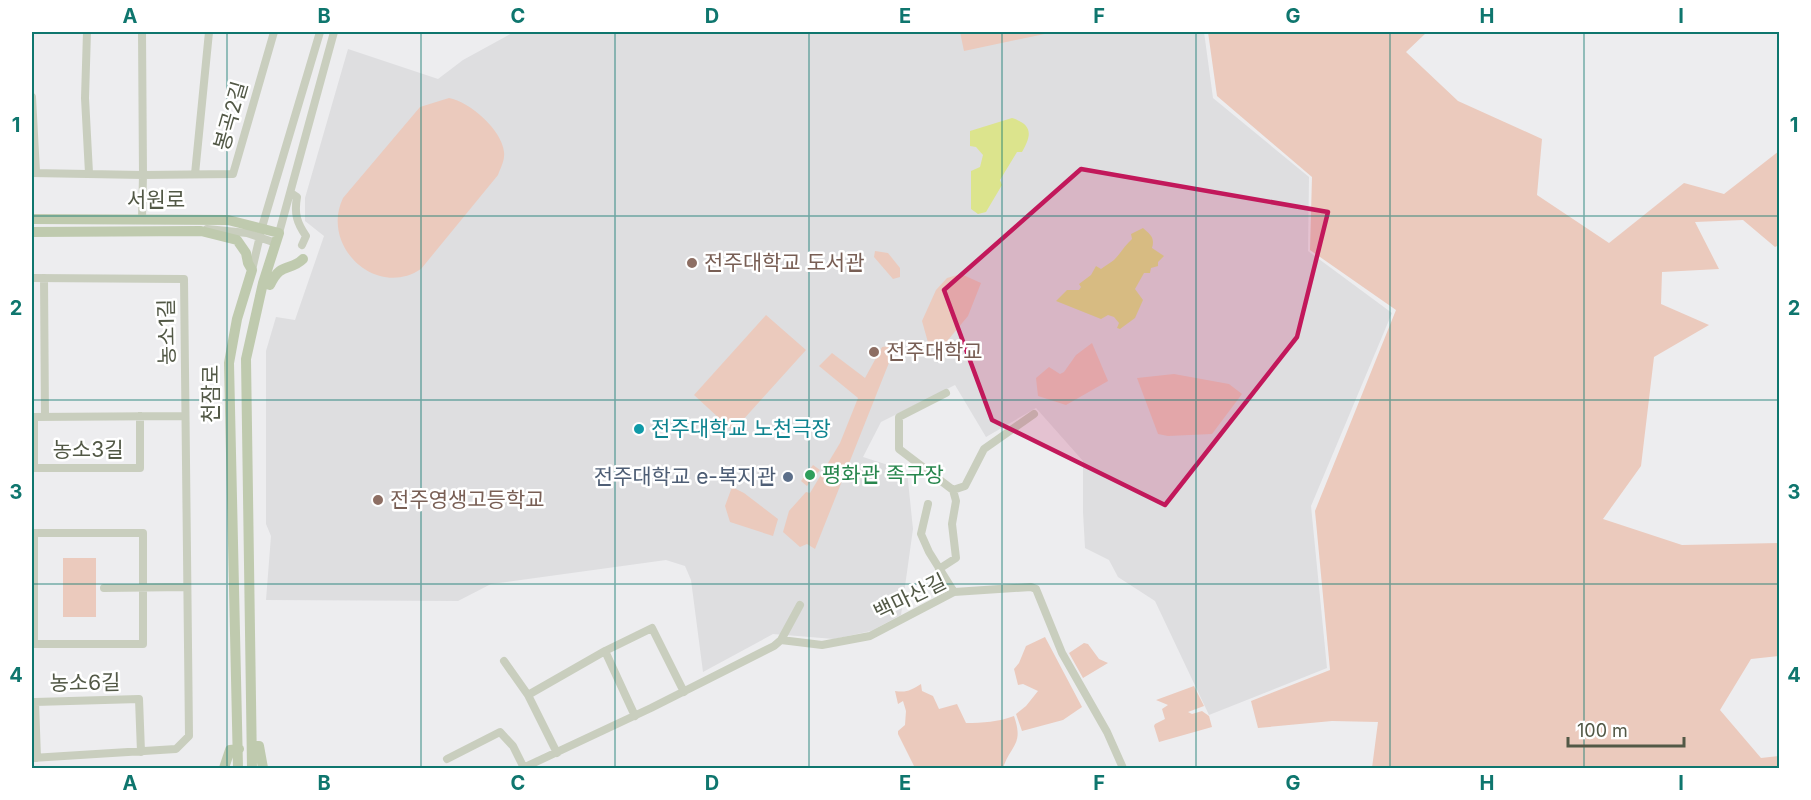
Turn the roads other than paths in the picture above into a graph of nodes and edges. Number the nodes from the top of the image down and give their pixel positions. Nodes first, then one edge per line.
1 (87, 32) edge
2 (142, 32) edge
3 (209, 32) edge
4 (274, 32) edge
5 (320, 32) edge
6 (334, 32) edge
7 (32, 98) edge
8 (34, 172) edge
9 (89, 173) junction
10 (195, 174) junction
11 (143, 175) junction
12 (291, 193) junction
13 (32, 219) edge
14 (142, 219) junction
15 (201, 231) junction
16 (32, 232) edge
17 (261, 232) junction
18 (277, 238) junction
19 (302, 245) dead end
20 (303, 259) dead end
21 (252, 270) junction
22 (32, 278) edge
23 (44, 278) junction
24 (263, 283) junction
25 (946, 393) dead end
26 (1034, 414) dead end
27 (140, 416) junction
28 (185, 416) junction
29 (33, 417) edge
30 (45, 417) junction
31 (953, 490) junction
32 (928, 504) dead end
33 (939, 569) junction
34 (33, 585) edge
35 (187, 587) junction
36 (104, 588) dead end
37 (143, 588) junction
38 (954, 592) junction
39 (800, 604) dead end
40 (781, 640) junction
41 (604, 651) junction
42 (504, 661) dead end
43 (684, 692) junction
44 (528, 695) junction
45 (635, 716) junction
46 (252, 746) junction
47 (239, 749) junction
48 (141, 752) junction
49 (557, 753) junction
50 (34, 758) edge
51 (447, 759) dead end
52 (224, 768) edge
53 (238, 768) edge
54 (252, 768) edge
55 (263, 768) edge
56 (523, 768) edge
57 (1123, 768) edge

1 - 9 street
2 - 11 street
3 - 10 street, 봉곡2길
4 - 10 street, 봉곡2길
5 - 17 street, 천잠로
6 - 12 street, 천잠로
7 - 8 street, 봉곡2길
8 - 9 street, 봉곡2길
9 - 11 street, 봉곡2길
10 - 11 street, 봉곡2길
11 - 14 street
12 - 18 street, 천잠로
12 - 19 street
13 - 14 main road, 서원로
14 - 17 main road, 서원로
15 - 16 main road, 서원로
15 - 17 street, 서원로
15 - 21 main road
17 - 18 main road, 서원로
17 - 21 street, 천잠로
18 - 24 main road, 천잠로
20 - 24 main road
21 - 47 main road, 천잠로
22 - 23 street, 농소1길
23 - 28 street, 농소1길
23 - 30 street, 농소3길
24 - 46 main road, 천잠로
25 - 31 street
26 - 31 street
27 - 28 street, 농소3길
27 - 29 street, 농소3길
27 - 30 street, 농소3길
28 - 35 street, 농소6길
29 - 30 street, 농소3길
31 - 33 street
32 - 33 street
33 - 38 street
34 - 37 street, 농소6길
34 - 37 street, 농소6길
35 - 37 street
35 - 48 street, 농소6길
36 - 37 street
38 - 40 street, 백마산길
38 - 57 street, 백마산길
39 - 40 street
40 - 43 street
41 - 43 street
41 - 44 street
41 - 45 street
42 - 44 street
43 - 45 street
44 - 49 street
45 - 49 street
46 - 54 main road, 천잠로
46 - 55 main road
47 - 52 main road
47 - 53 main road, 천잠로
48 - 50 street, 농소6길
48 - 50 street, 농소6길
49 - 56 street
51 - 56 street

